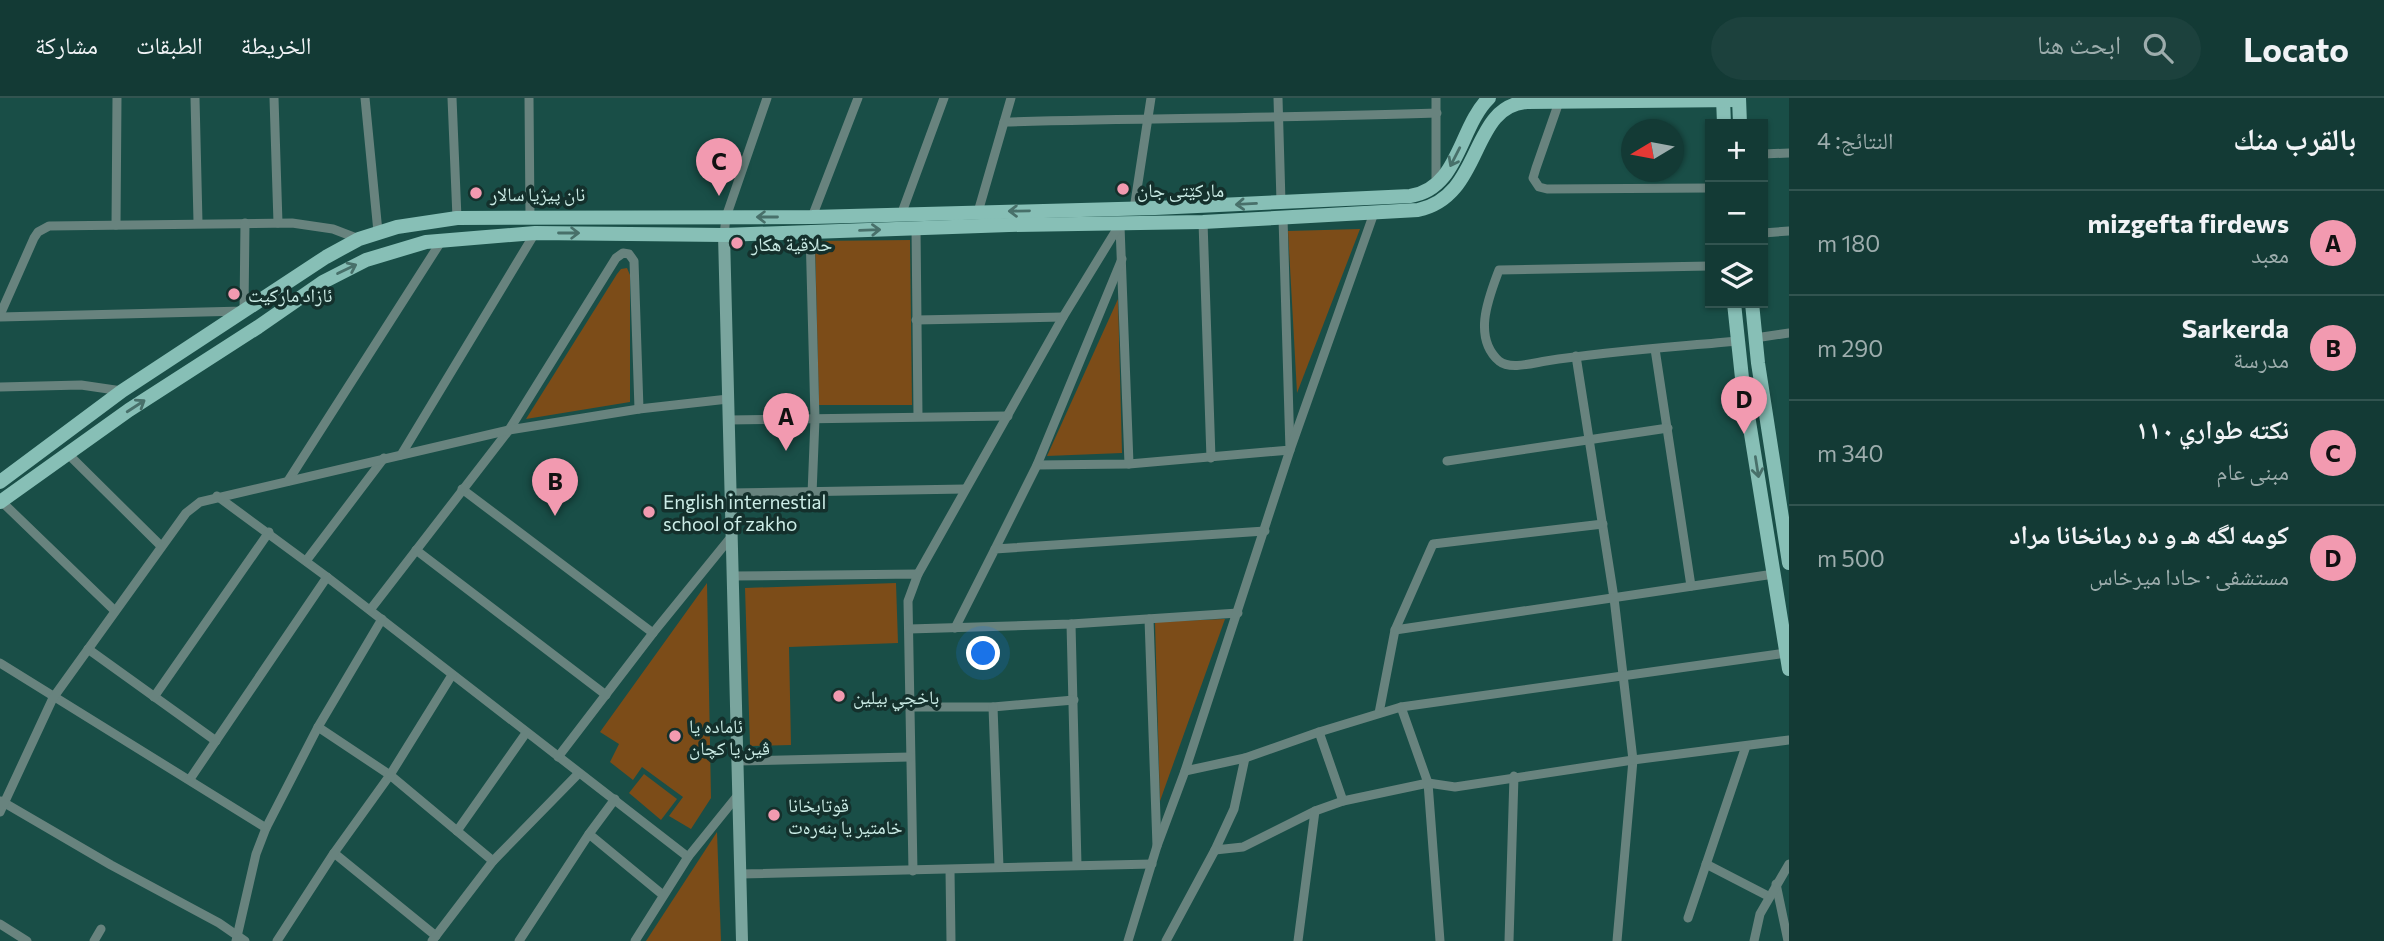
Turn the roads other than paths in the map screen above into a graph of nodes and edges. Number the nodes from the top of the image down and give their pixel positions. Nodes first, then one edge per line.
1 (117, 98) edge
2 (195, 98) edge
3 (274, 98) edge
4 (365, 98) edge
5 (452, 98) edge
6 (530, 98) edge
7 (766, 98) edge
8 (858, 98) edge
9 (944, 98) edge
10 (1011, 98) edge
11 (1151, 98) edge
12 (1278, 98) edge
13 (1436, 98) edge
14 (1489, 98) edge
15 (1723, 99) edge
16 (1739, 99) edge
17 (1559, 102) junction
18 (1437, 113) junction
19 (1148, 118) junction
20 (1278, 119) junction
21 (1724, 119) edge
22 (1741, 119) edge
23 (1004, 122) junction
24 (1789, 153) edge
25 (1768, 154) edge
26 (1436, 186) junction
27 (1705, 188) edge
28 (1281, 202) junction
29 (1197, 206) junction
30 (1176, 207) junction
31 (1134, 209) junction
32 (978, 212) junction
33 (1374, 213) junction
34 (901, 215) junction
35 (726, 217) junction
36 (530, 218) junction
37 (1283, 218) junction
38 (457, 219) junction
39 (198, 222) junction
40 (1199, 222) junction
41 (245, 223) junction
42 (278, 223) junction
43 (1174, 223) junction
44 (1120, 224) junction
45 (116, 225) junction
46 (811, 225) junction
47 (916, 228) junction
48 (1789, 231) edge
49 (378, 232) junction
50 (535, 233) junction
51 (1768, 233) edge
52 (724, 235) junction
53 (359, 239) junction
54 (442, 240) junction
55 (1122, 259) junction
56 (1705, 266) edge
57 (1735, 308) edge
58 (1752, 308) edge
59 (244, 311) junction
60 (0, 316) edge
61 (1063, 317) junction
62 (916, 320) junction
63 (1789, 332) edge
64 (1755, 338) junction
65 (1738, 341) junction
66 (1655, 349) junction
67 (1576, 356) junction
68 (0, 387) edge
69 (122, 391) junction
70 (728, 399) junction
71 (639, 409) junction
72 (1008, 415) junction
73 (918, 416) junction
74 (85, 419) junction
75 (815, 419) junction
76 (728, 420) junction
77 (1668, 428) junction
78 (509, 430) junction
79 (98, 432) junction
80 (1590, 440) junction
81 (1290, 450) junction
82 (68, 454) junction
83 (401, 455) junction
84 (384, 458) junction
85 (1211, 458) junction
86 (1447, 461) dead end
87 (1129, 464) junction
88 (1037, 465) junction
89 (1783, 480) edge
90 (288, 481) junction
91 (0, 482) edge
92 (461, 489) junction
93 (965, 489) junction
94 (730, 493) junction
95 (812, 494) junction
96 (217, 496) junction
97 (1, 501) edge
98 (1603, 524) junction
99 (1265, 531) junction
100 (269, 533) junction
101 (732, 537) junction
102 (161, 546) junction
103 (995, 549) junction
104 (416, 550) junction
105 (306, 561) junction
106 (1789, 563) edge
107 (918, 574) junction
108 (1774, 574) junction
109 (732, 576) junction
110 (327, 577) junction
111 (1691, 586) junction
112 (1614, 598) junction
113 (370, 610) junction
114 (115, 611) junction
115 (1238, 613) junction
116 (1149, 619) junction
117 (382, 620) junction
118 (1071, 624) junction
119 (955, 628) junction
120 (909, 629) junction
121 (1395, 630) junction
122 (653, 633) junction
123 (88, 649) junction
124 (1786, 653) junction
125 (0, 663) edge
126 (1789, 669) edge
127 (453, 675) junction
128 (1625, 677) junction
129 (606, 695) junction
130 (154, 697) junction
131 (53, 698) junction
132 (1074, 699) junction
133 (993, 707) junction
134 (1401, 707) junction
135 (910, 708) junction
136 (1379, 713) junction
137 (318, 727) junction
138 (1319, 732) junction
139 (526, 733) junction
140 (216, 740) junction
141 (1789, 740) edge
142 (1746, 746) junction
143 (558, 757) junction
144 (910, 757) junction
145 (1245, 758) junction
146 (1633, 760) junction
147 (737, 761) junction
148 (1185, 771) junction
149 (579, 773) junction
150 (390, 775) junction
151 (1514, 776) junction
152 (190, 779) junction
153 (1428, 783) junction
154 (738, 795) junction
155 (615, 799) junction
156 (1343, 802) junction
157 (2, 805) edge
158 (1315, 811) junction
159 (266, 828) junction
160 (457, 831) junction
161 (589, 834) junction
162 (1157, 846) junction
163 (1215, 850) junction
164 (334, 853) junction
165 (688, 857) junction
166 (493, 862) junction
167 (1152, 864) junction
168 (1706, 864) junction
169 (1789, 864) edge
170 (1077, 865) junction
171 (999, 867) junction
172 (950, 870) junction
173 (913, 871) junction
174 (740, 874) junction
175 (1776, 884) junction
176 (663, 895) junction
177 (1768, 896) junction
178 (1688, 918) dead end
179 (0, 924) edge
180 (101, 929) dead end
181 (434, 938) edge
182 (240, 940) edge
183 (27, 941) edge
184 (94, 941) edge
185 (277, 941) edge
186 (519, 941) edge
187 (635, 941) edge
188 (742, 941) edge
189 (951, 941) edge
190 (1128, 941) edge
191 (1166, 941) edge
192 (1298, 941) edge
193 (1440, 941) edge
194 (1509, 941) edge
195 (1617, 941) edge
196 (1754, 941) edge
197 (1788, 941) edge

1 - 45 street
2 - 39 street
3 - 42 street
4 - 49 street
5 - 38 street
6 - 36 street
7 - 35 street
8 - 46 street
9 - 34 street
10 - 23 street
11 - 19 street
12 - 20 street
13 - 18 street
14 -> 26 main road
15 - 16 main road
15 - 17 main road
15 - 21 main road
16 - 22 main road
17 - 27 street
17 - 33 main road
18 - 20 street
18 - 26 street
19 - 20 street
19 - 23 street
19 - 31 street
20 - 28 street
23 - 32 street
24 - 25 street
26 - 28 main road
28 -> 29 main road
29 - 30 main road
29 - 40 main road
30 - 31 main road
30 - 43 main road
31 -> 32 main road
32 - 34 main road
33 - 37 main road
33 - 81 street
34 - 46 main road
35 - 36 main road
46 -> 35 main road
35 - 52 street
36 - 38 main road
37 - 40 main road
37 - 81 street
38 - 49 main road
39 - 41 street
39 - 45 street
40 - 43 main road
40 - 85 street
41 - 42 street
41 - 59 street
42 - 53 street
43 - 44 main road
44 - 47 main road
44 - 55 street
44 - 61 street
45 - 60 street
46 -> 47 main road
46 - 52 main road
46 - 75 street
47 - 62 street
48 - 51 street
49 - 53 main road
50 -> 52 main road
50 - 54 main road
50 - 83 street
52 - 70 main road
53 - 59 main road
79 -> 54 main road
54 - 90 street
55 - 87 street
55 - 88 street
56 - 67 street
57 - 65 main road
58 - 64 main road
59 - 60 street
59 - 69 main road
61 - 62 street
61 - 72 street
62 - 73 street
63 - 64 street
64 - 89 main road
65 - 66 street
65 -> 108 main road
66 - 67 street
66 - 77 street
67 - 80 street
68 - 69 street
69 - 74 main road
70 - 71 street
70 - 76 main road
71 - 78 street
71 - 78 street
72 - 73 street
72 - 93 street
73 - 75 street
74 - 79 main road
74 - 91 main road
75 - 76 street
75 - 95 street
76 - 94 main road
77 - 80 street
77 - 111 street
78 - 83 street
78 - 92 street
79 - 82 main road
80 - 86 street
80 - 98 street
81 - 85 street
81 - 99 street
82 - 97 main road
82 - 102 street
83 - 84 street
84 - 90 street
84 - 105 street
85 - 87 street
87 - 88 street
88 - 103 street
89 - 106 main road
90 - 96 street
92 - 104 street
92 - 122 street
93 - 95 street
93 - 107 street
94 - 95 street
94 - 101 main road
96 - 100 street
96 - 102 street
97 - 114 street
98 - 112 street
98 - 121 street
99 - 103 street
99 - 115 street
100 - 105 street
100 - 130 street
101 - 109 main road
101 - 122 street
102 - 114 street
103 - 119 street
104 - 113 street
104 - 129 street
105 - 110 street
107 - 109 street
107 - 120 street
108 - 111 street
108 - 124 main road
109 - 147 main road
110 - 113 street
110 - 140 street
111 - 112 street
112 - 121 street
112 - 128 street
113 - 117 street
114 - 123 street
115 - 116 street
115 - 148 street
116 - 118 street
116 - 162 street
117 - 127 street
117 - 137 street
118 - 119 street
118 - 132 street
119 - 120 street
120 - 135 street
121 - 136 street
122 - 129 street
123 - 130 street
123 - 131 street
124 - 126 main road
124 - 128 street
125 - 131 street
127 - 139 street
127 - 150 street
128 - 134 street
128 - 146 street
129 - 143 street
130 - 140 street
131 - 152 street
131 - 157 street
132 - 133 street
132 - 170 street
133 - 135 street
133 - 171 street
134 - 136 street
134 - 153 street
135 - 144 street
136 - 138 street
137 - 150 street
137 - 159 street
138 - 145 street
138 - 156 street
139 - 143 street
139 - 160 street
140 - 152 street
141 - 142 street
142 - 146 street
142 - 168 street
143 - 149 street
144 - 147 street
144 - 173 street
145 - 148 street
145 - 163 street
146 - 151 street
146 - 195 street
147 - 154 main road
148 - 162 street
149 - 155 street
149 - 166 street
150 - 160 street
150 - 164 street
151 - 153 street
151 - 194 street
152 - 159 street
153 - 156 street
153 - 193 street
154 - 165 street
154 - 174 main road
155 - 161 street
155 - 165 street
156 - 158 street
157 - 182 street
158 - 163 street
158 - 192 street
159 - 182 street
160 - 166 street
161 - 176 street
161 - 186 street
162 - 167 street
163 - 191 street
164 - 181 street
164 - 185 street
165 - 176 street
166 - 181 street
167 - 170 street
167 - 190 street
168 - 177 street
168 - 178 street
169 - 175 street
170 - 171 street
171 - 172 street
172 - 173 street
172 - 189 street
173 - 174 street
174 - 188 main road
175 - 177 street
175 - 197 street
176 - 187 street
177 - 196 street
179 - 183 street
180 - 184 street

